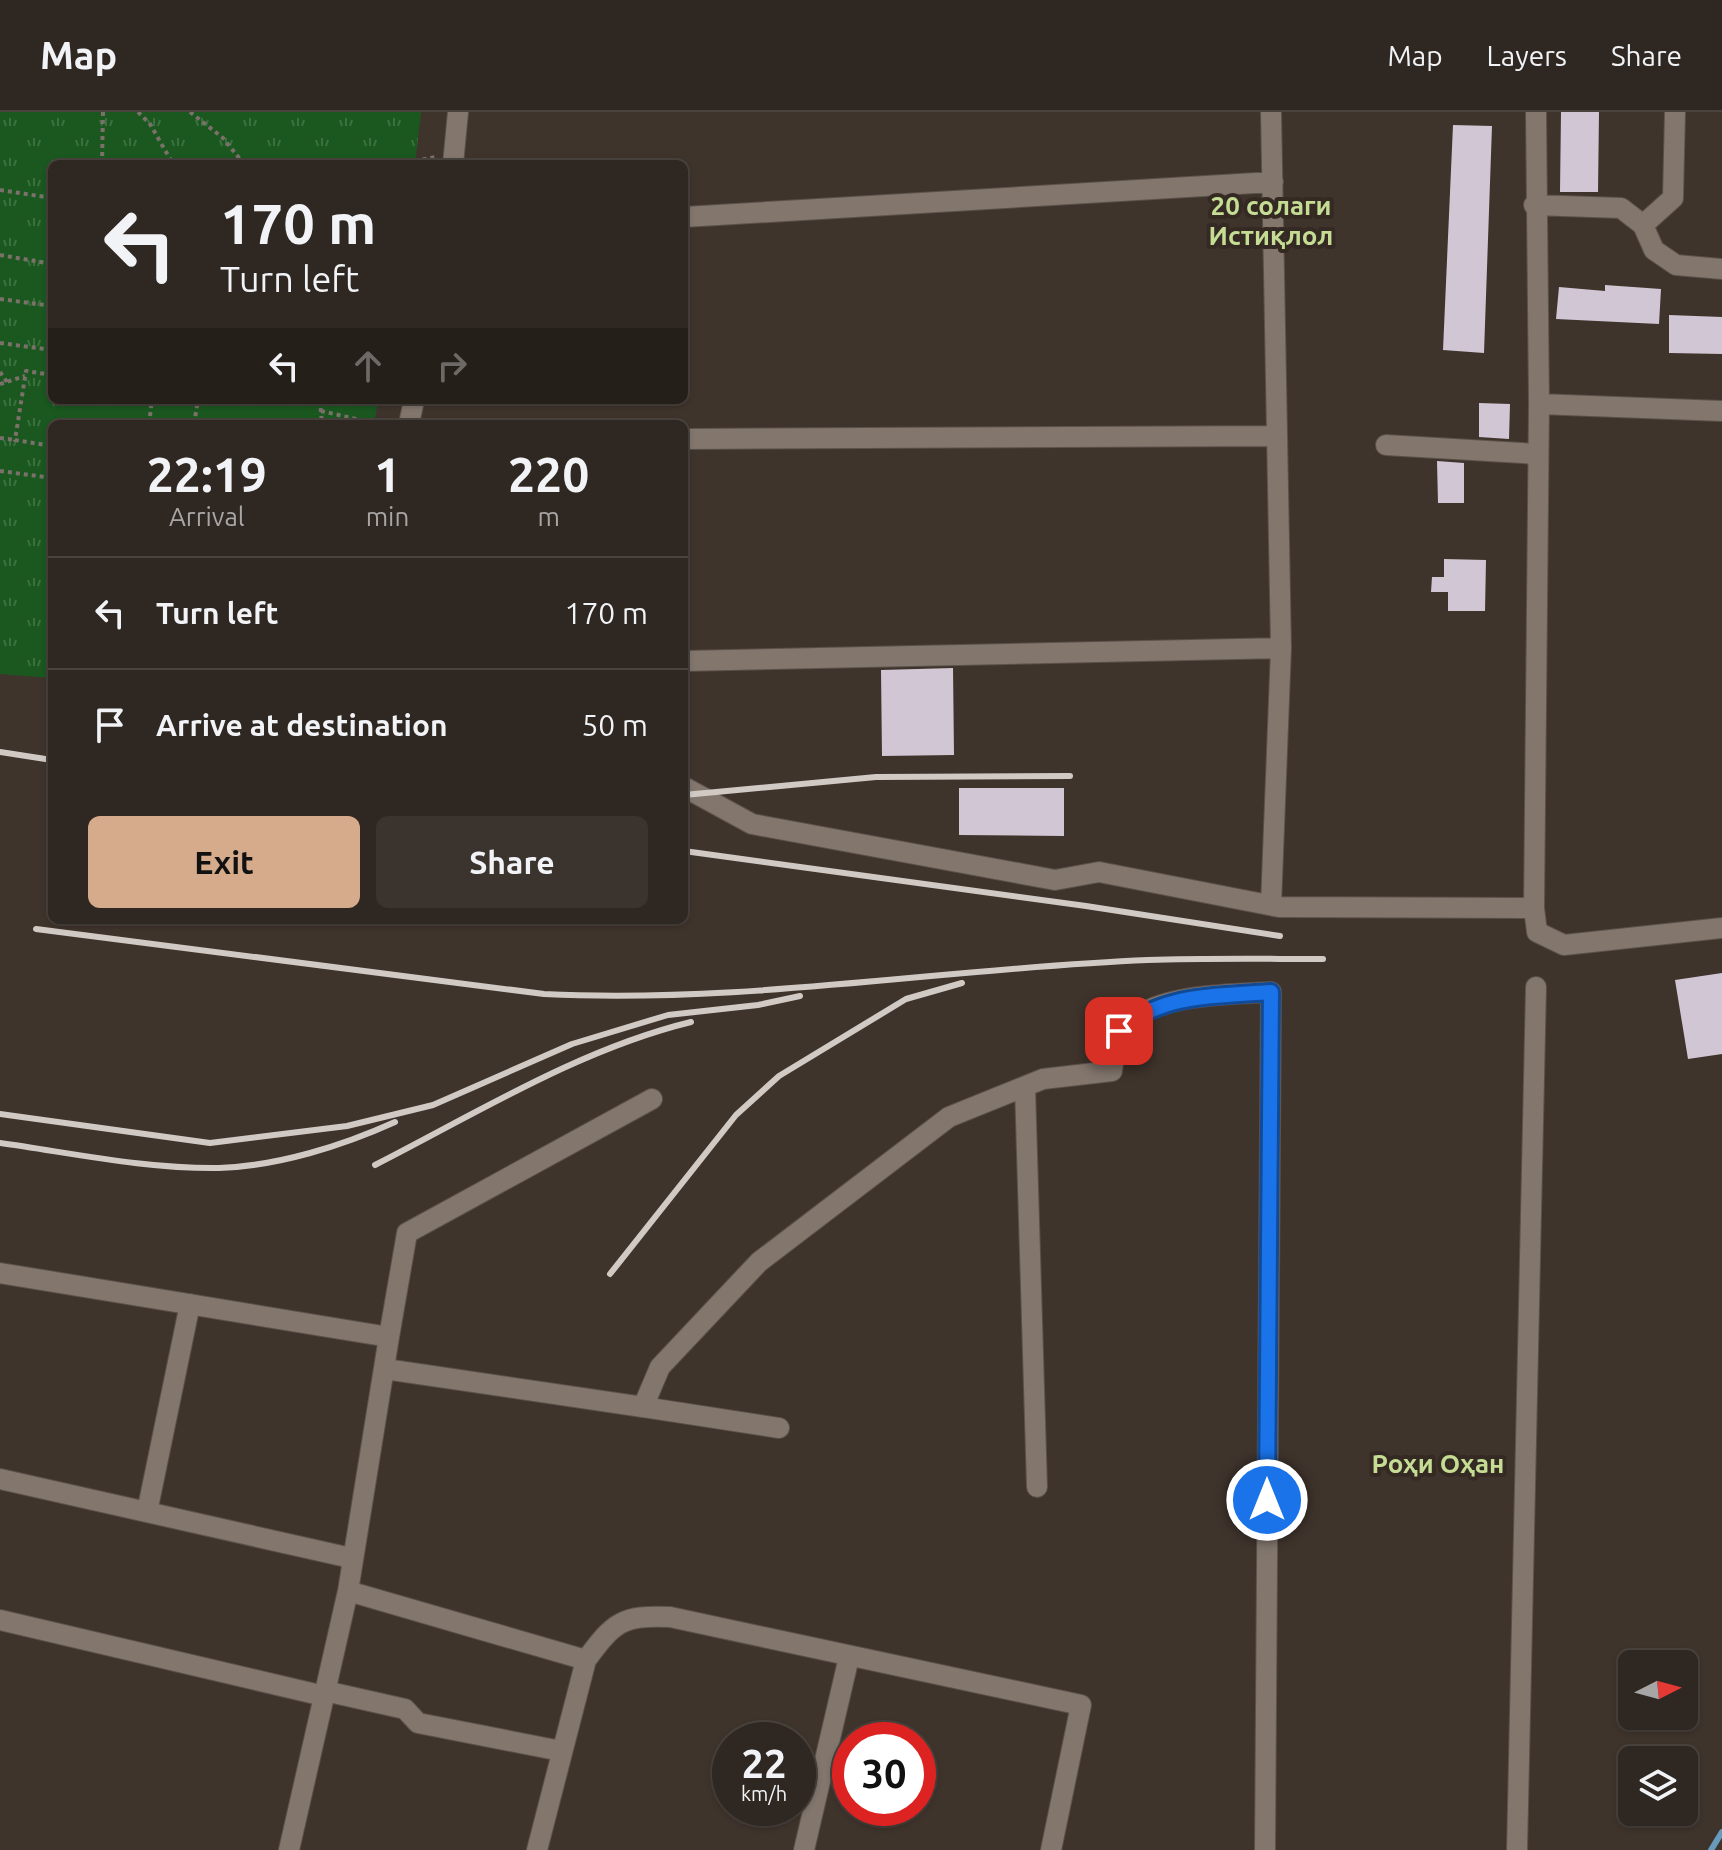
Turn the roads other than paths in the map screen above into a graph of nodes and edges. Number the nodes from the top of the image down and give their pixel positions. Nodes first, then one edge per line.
1 (458, 112) edge
2 (1271, 112) edge
3 (1536, 112) edge
4 (1675, 112) edge
5 (453, 160) edge
6 (1273, 182) junction
7 (1534, 205) junction
8 (688, 217) edge
9 (1643, 225) junction
10 (1722, 269) edge
11 (1539, 404) junction
12 (1722, 411) edge
13 (1277, 436) junction
14 (688, 439) edge
15 (1386, 445) dead end
16 (1538, 454) junction
17 (1281, 648) junction
18 (688, 661) edge
19 (688, 789) edge
20 (1271, 905) junction
21 (1534, 908) junction
22 (1722, 928) edge
23 (1536, 987) dead end
24 (1025, 1087) junction
25 (652, 1099) dead end
26 (0, 1273) edge
27 (190, 1304) junction
28 (389, 1337) junction
29 (385, 1369) junction
30 (643, 1407) junction
31 (779, 1428) dead end
32 (0, 1479) edge
33 (1037, 1487) dead end
34 (147, 1512) junction
35 (351, 1558) junction
36 (348, 1591) junction
37 (0, 1620) edge
38 (849, 1657) junction
39 (586, 1660) junction
40 (324, 1694) junction
41 (561, 1751) junction
42 (289, 1850) edge
43 (537, 1850) edge
44 (804, 1850) edge
45 (1051, 1850) edge
46 (1265, 1850) edge
47 (1517, 1850) edge

1 - 5 street
2 - 6 street
3 - 7 street
4 - 9 street
6 - 8 street
6 - 13 street
7 - 9 street
7 - 11 street
9 - 10 street
11 - 12 street
11 - 16 street
13 - 14 street
13 - 17 street
15 - 16 street
16 - 21 street
17 - 18 street
17 - 20 street
19 - 20 street
20 - 21 street
21 - 22 street
23 - 47 street
24 - 30 street
24 - 33 street
24 - 46 street
25 - 28 street
26 - 27 street
27 - 28 street
27 - 34 street
28 - 29 street
29 - 30 street
29 - 35 street
30 - 31 street
32 - 34 street
34 - 35 street
35 - 36 street
36 - 39 street
36 - 40 street
37 - 40 street
38 - 39 street
38 - 44 street
38 - 45 street
39 - 41 street
40 - 41 street
40 - 42 street
41 - 43 street

